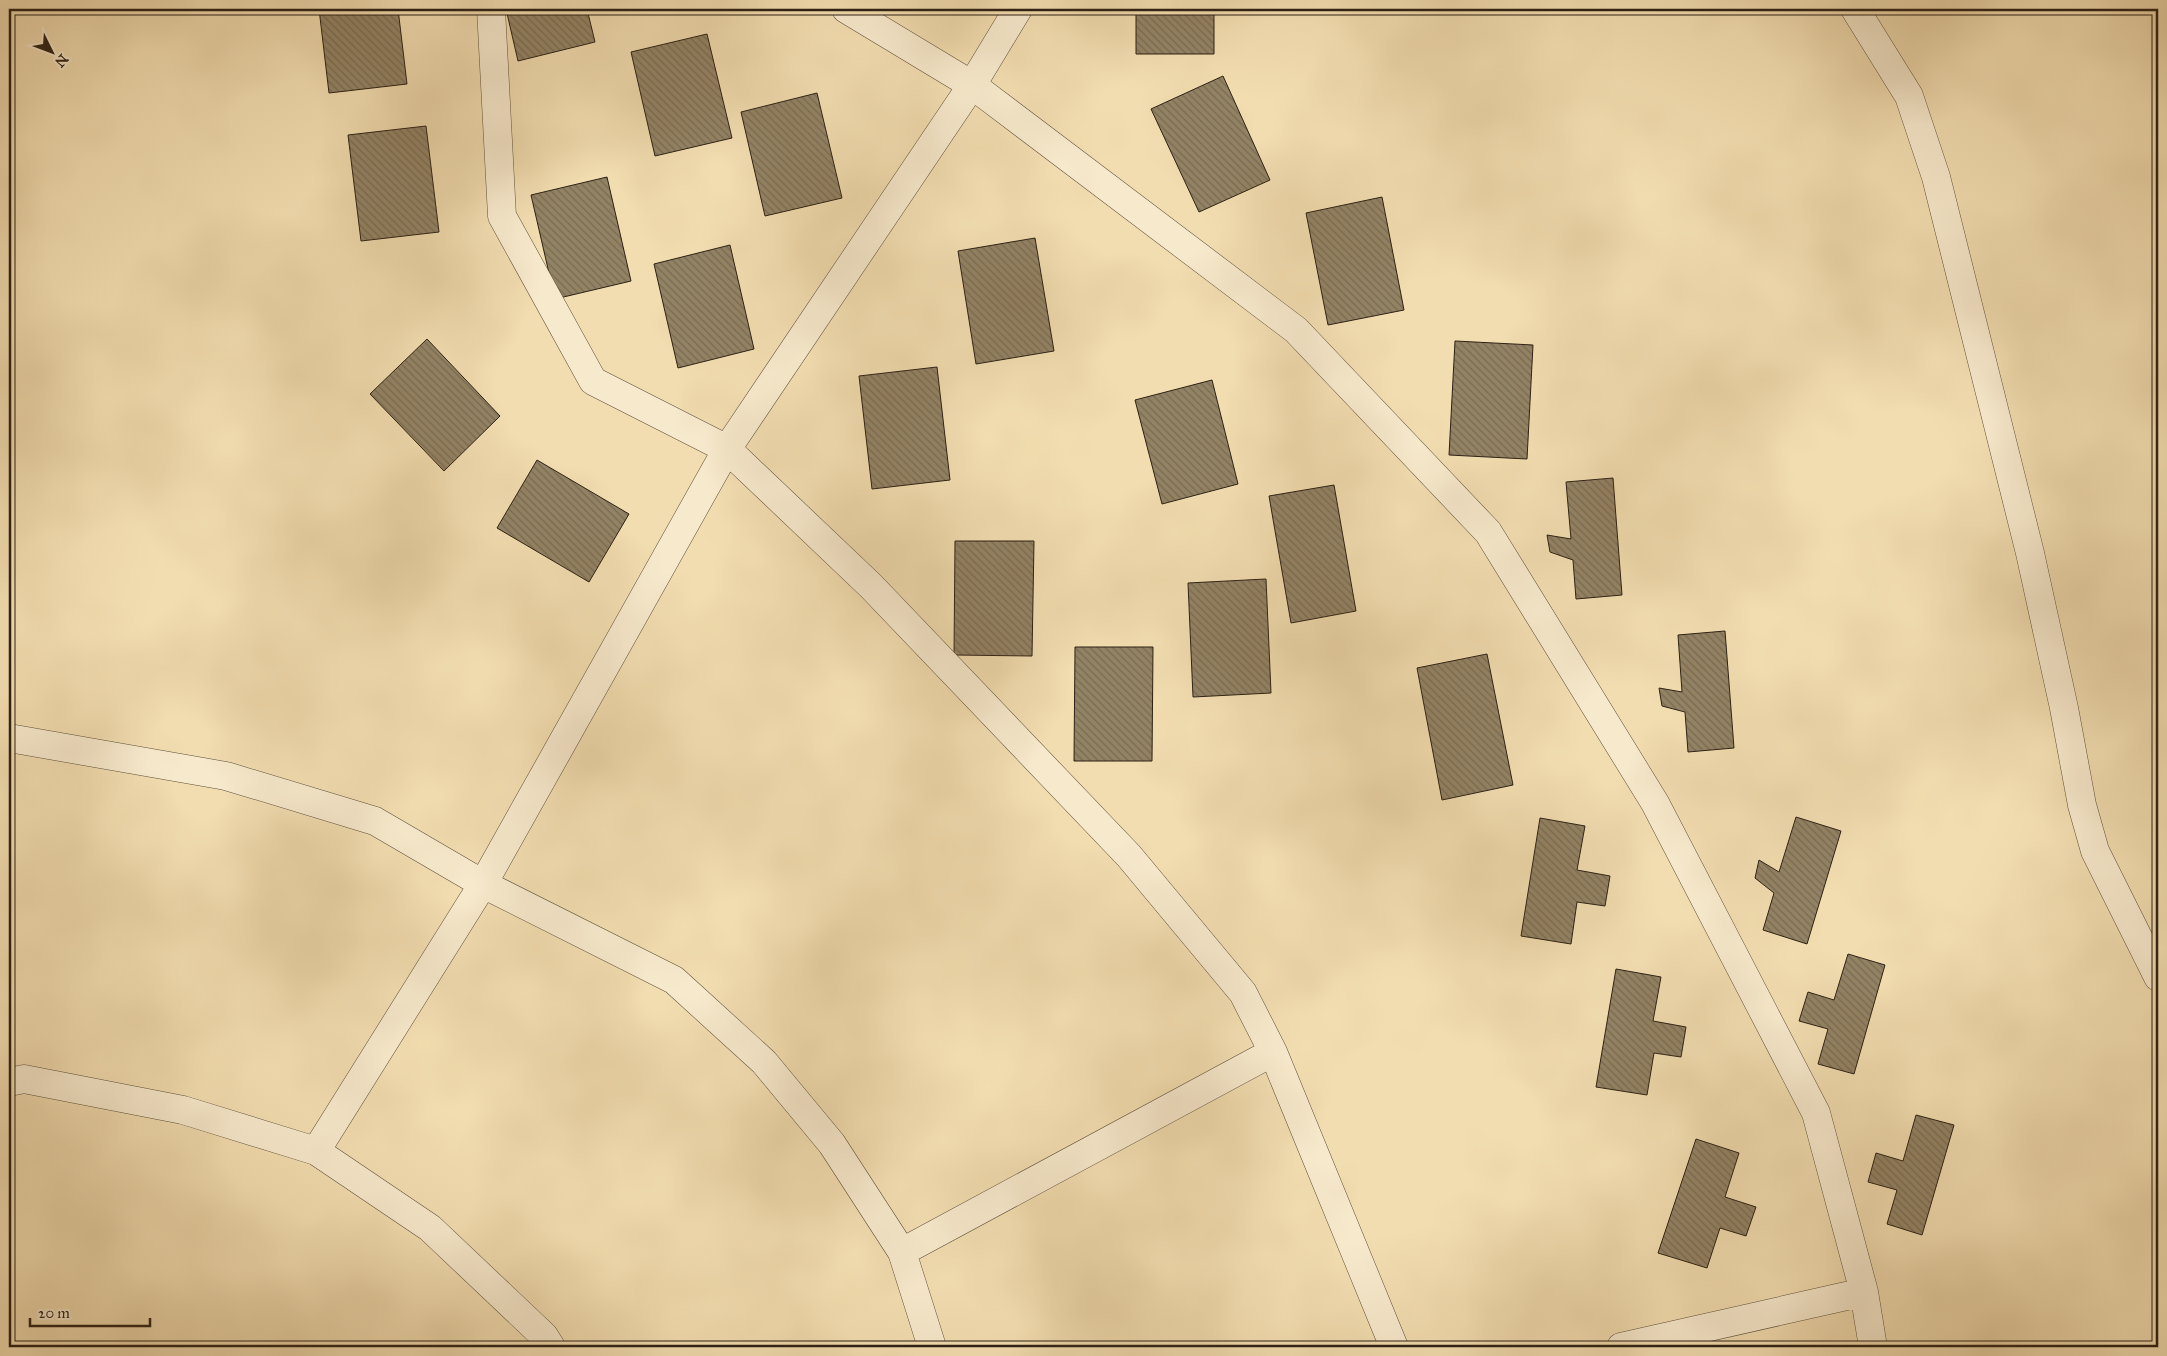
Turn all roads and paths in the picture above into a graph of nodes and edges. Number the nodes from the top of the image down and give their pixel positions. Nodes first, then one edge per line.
1 (491, 9) edge
2 (846, 9) edge
3 (1018, 9) edge
4 (1855, 9) edge
5 (972, 85) junction
6 (727, 449) junction
7 (9, 738) edge
8 (483, 884) junction
9 (2158, 977) edge
10 (1273, 1052) junction
11 (9, 1082) edge
12 (316, 1151) junction
13 (902, 1252) junction
14 (1864, 1292) junction
15 (551, 1347) edge
16 (932, 1347) edge
17 (1394, 1347) edge
18 (1621, 1347) edge
19 (1873, 1347) edge

1 - 6 lane
2 - 5 lane
3 - 5 lane
4 - 9 lane
5 - 6 lane
5 - 14 lane
6 - 8 lane
6 - 10 lane
7 - 8 lane
8 - 12 lane
8 - 13 lane
10 - 13 lane
10 - 17 lane
11 - 12 lane
12 - 15 lane
13 - 16 lane
14 - 18 lane
14 - 19 lane

